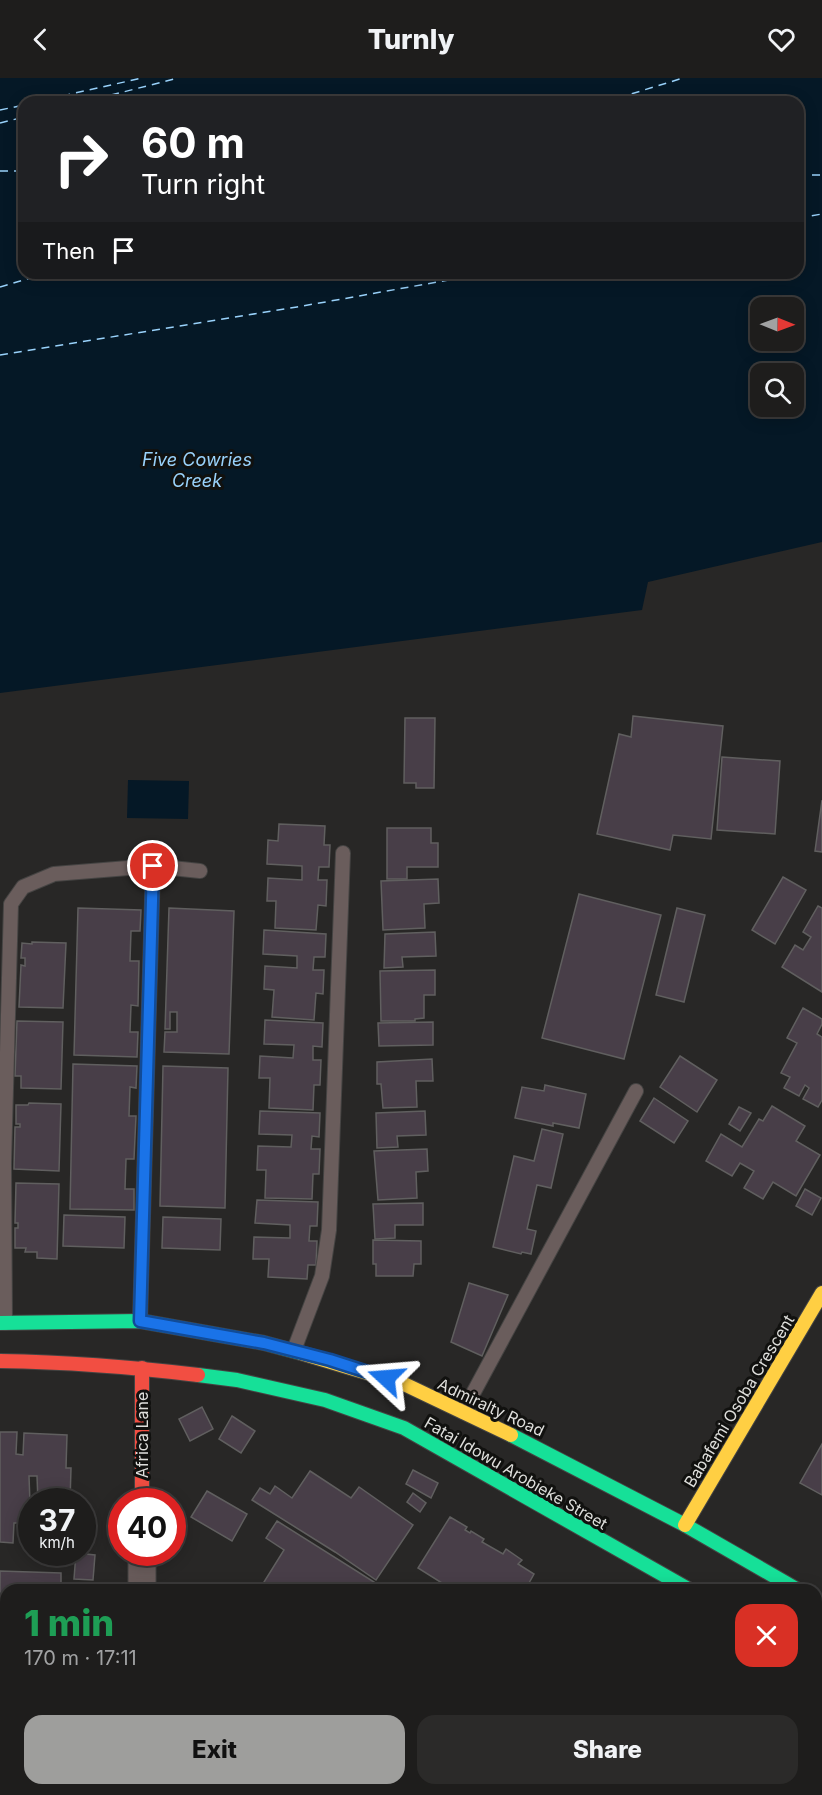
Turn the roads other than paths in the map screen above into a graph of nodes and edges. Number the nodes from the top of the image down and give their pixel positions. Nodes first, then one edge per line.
1 (343, 853) dead end
2 (153, 866) junction
3 (200, 871) dead end
4 (636, 1091) dead end
5 (822, 1293) edge
6 (140, 1321) junction
7 (3, 1323) edge
8 (294, 1350) junction
9 (0, 1361) edge
10 (142, 1368) junction
11 (463, 1412) junction
12 (142, 1488) edge
13 (685, 1525) junction
14 (142, 1566) edge
15 (142, 1584) edge
16 (679, 1584) edge
17 (788, 1584) edge

1 - 8 lane
2 - 3 lane
2 - 6 lane
2 - 7 lane
4 - 11 lane
5 - 13 street, Babafemi Osoba Crescent
6 - 7 street, Admiralty Road
6 - 8 street, Admiralty Road
8 - 11 street, Admiralty Road
9 - 10 street, Fatai Idowu Arobieke Street
10 - 12 street, Africa Lane
10 - 16 street, Fatai Idowu Arobieke Street
11 - 13 street, Admiralty Road
13 - 17 street, Admiralty Road
14 - 15 street

